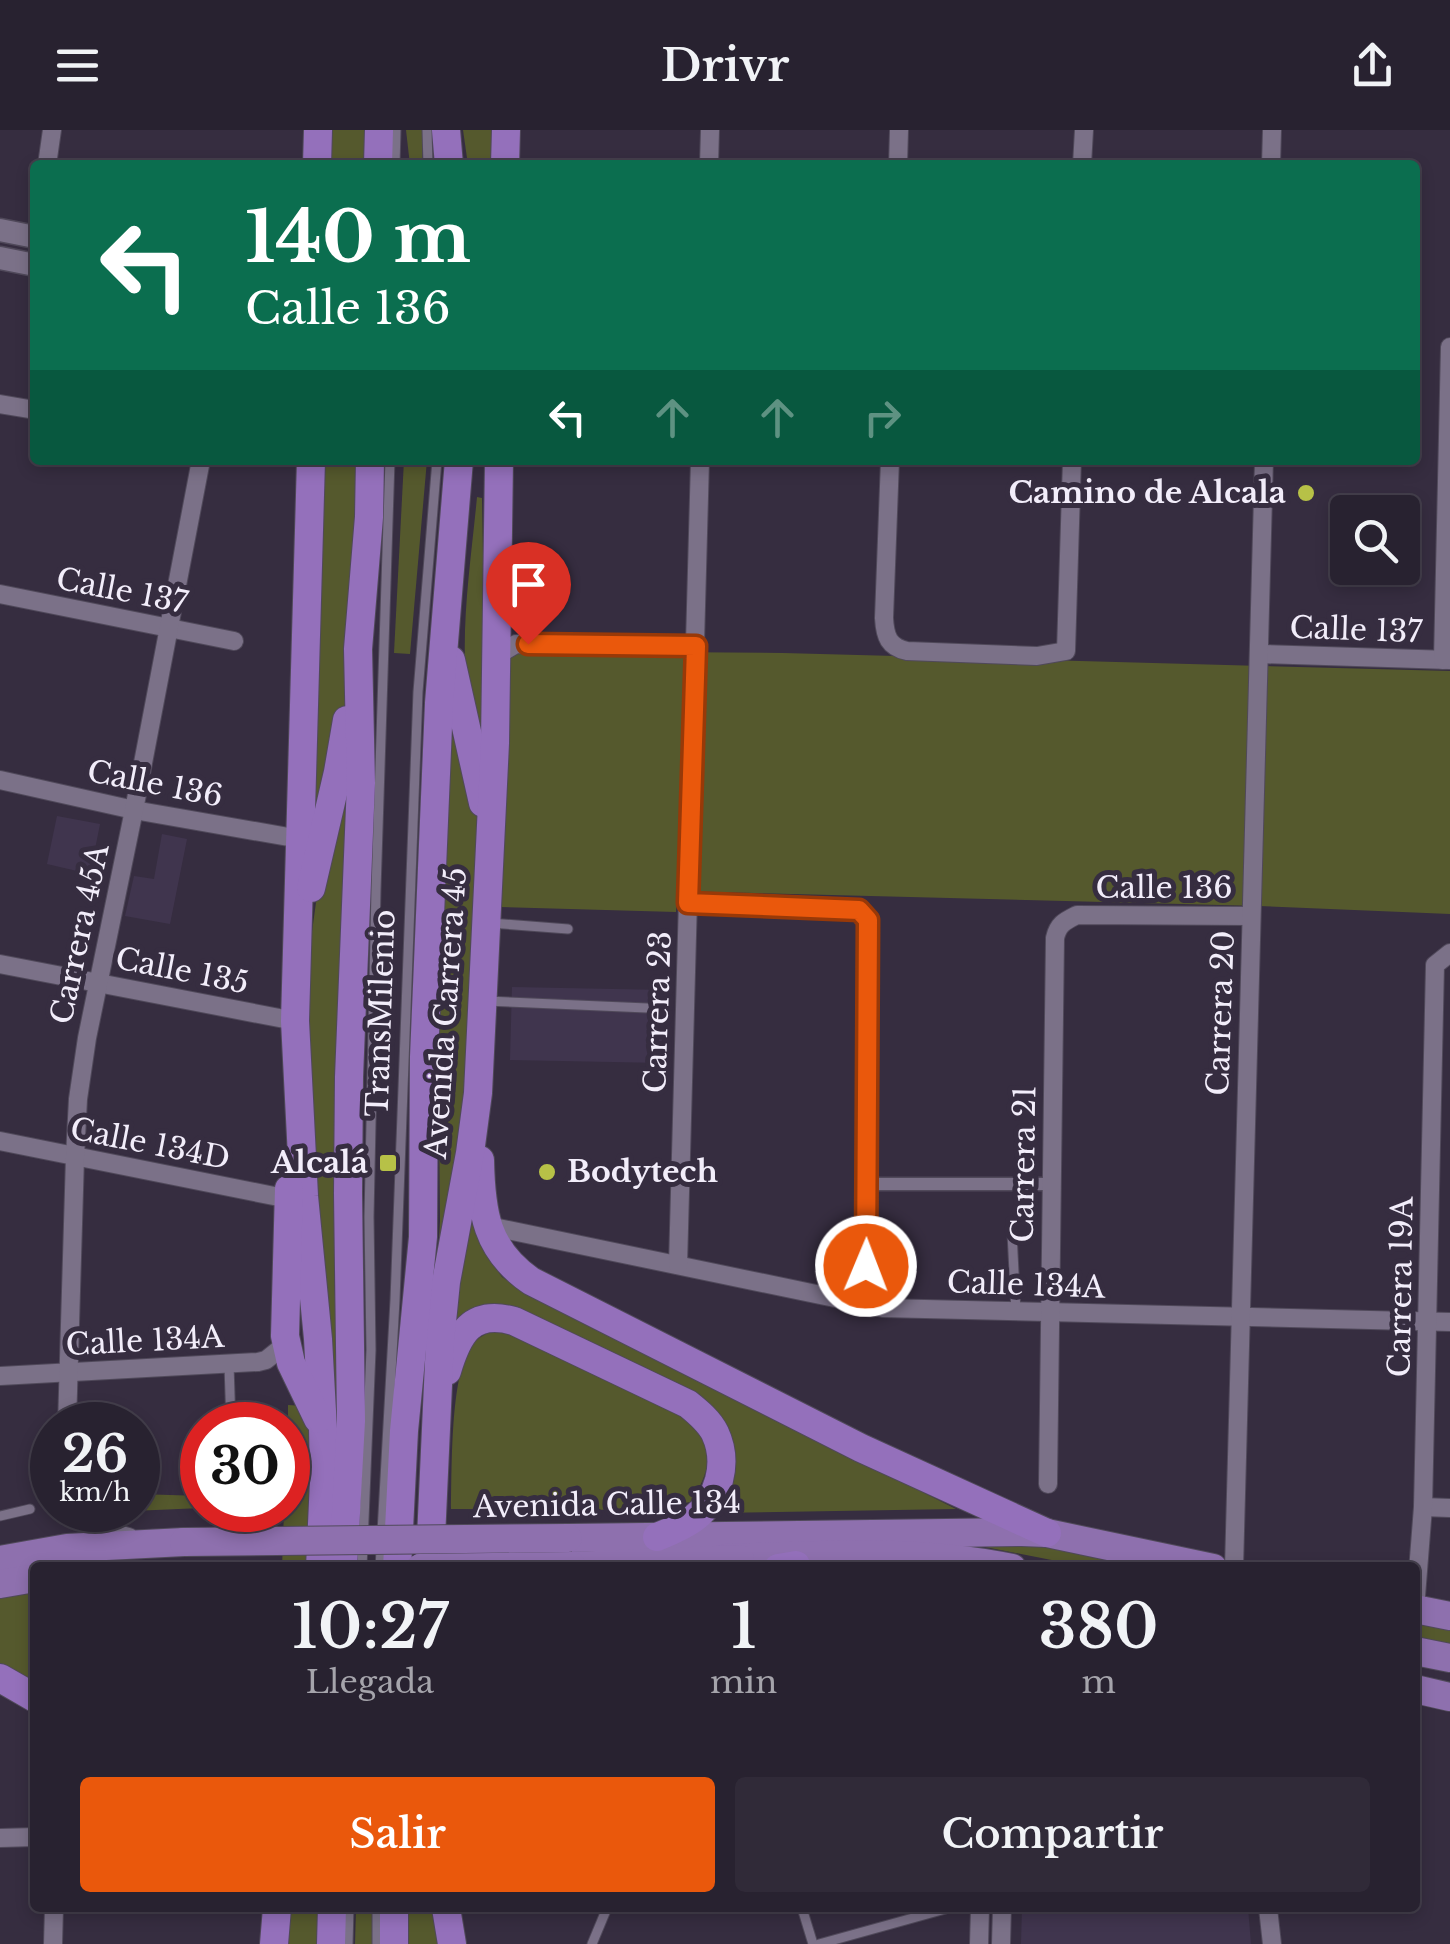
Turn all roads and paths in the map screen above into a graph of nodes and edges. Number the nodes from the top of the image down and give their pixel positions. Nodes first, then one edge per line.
1 (52, 130) edge
2 (318, 130) edge
3 (379, 130) edge
4 (396, 130) edge
5 (427, 130) edge
6 (446, 130) edge
7 (506, 130) edge
8 (710, 130) edge
9 (899, 130) edge
10 (1084, 130) edge
11 (1272, 130) edge
12 (49, 160) edge
13 (317, 160) edge
14 (378, 160) edge
15 (395, 160) edge
16 (428, 160) edge
17 (449, 160) edge
18 (505, 160) edge
19 (708, 160) edge
20 (898, 160) edge
21 (1082, 160) edge
22 (1271, 160) edge
23 (0, 230) edge
24 (30, 236) edge
25 (0, 258) edge
26 (30, 264) edge
27 (1450, 347) edge
28 (0, 404) edge
29 (30, 409) edge
30 (200, 465) edge
31 (306, 465) edge
32 (370, 465) edge
33 (390, 465) edge
34 (437, 465) edge
35 (460, 465) edge
36 (499, 465) edge
37 (700, 465) edge
38 (890, 465) edge
39 (1072, 465) edge
40 (1264, 465) edge
41 (1449, 481) edge
42 (0, 594) edge
43 (445, 620) junction
44 (168, 629) junction
45 (234, 640) dead end
46 (503, 643) junction
47 (696, 646) junction
48 (358, 649) junction
49 (1260, 654) junction
50 (1447, 660) edge
51 (0, 780) edge
52 (134, 810) junction
53 (300, 839) junction
54 (490, 844) junction
55 (688, 903) junction
56 (1077, 915) joint
57 (1251, 916) junction
58 (487, 923) junction
59 (568, 928) dead end
60 (1450, 952) edge
61 (0, 964) edge
62 (296, 974) junction
63 (97, 982) junction
64 (484, 1001) junction
65 (647, 1008) dead end
66 (295, 1021) junction
67 (296, 1055) junction
68 (478, 1093) junction
69 (0, 1142) edge
70 (1440, 1142) edge
71 (75, 1157) junction
72 (867, 1184) junction
73 (1051, 1184) junction
74 (289, 1199) junction
75 (489, 1226) junction
76 (1012, 1234) dead end
77 (678, 1266) junction
78 (866, 1306) junction
79 (1016, 1312) junction
80 (1050, 1314) junction
81 (1240, 1317) junction
82 (1427, 1322) junction
83 (1450, 1322) edge
84 (286, 1344) junction
85 (229, 1365) junction
86 (69, 1373) junction
87 (0, 1376) edge
88 (438, 1401) junction
89 (68, 1402) edge
90 (230, 1402) edge
91 (323, 1430) junction
92 (1048, 1484) dead end
93 (1423, 1507) junction
94 (1450, 1508) edge
95 (30, 1510) dead end
96 (0, 1516) edge
97 (110, 1532) edge
98 (1046, 1533) junction
99 (657, 1537) junction
100 (184, 1542) junction
101 (572, 1557) edge
102 (725, 1558) junction
103 (0, 1560) edge
104 (320, 1562) edge
105 (343, 1562) edge
106 (362, 1562) edge
107 (380, 1562) edge
108 (397, 1562) edge
109 (430, 1562) edge
110 (503, 1562) edge
111 (762, 1562) edge
112 (986, 1562) edge
113 (1184, 1562) edge
114 (1234, 1562) edge
115 (1419, 1562) edge
116 (30, 1579) edge
117 (0, 1584) edge
118 (1420, 1610) edge
119 (1450, 1616) edge
120 (1420, 1652) edge
121 (1450, 1659) edge
122 (0, 1678) edge
123 (1420, 1690) edge
124 (30, 1695) edge
125 (1450, 1697) edge
126 (30, 1837) edge
127 (0, 1838) edge
128 (54, 1912) edge
129 (277, 1912) edge
130 (332, 1912) edge
131 (350, 1912) edge
132 (377, 1912) edge
133 (394, 1912) edge
134 (447, 1912) edge
135 (463, 1912) edge
136 (605, 1912) edge
137 (804, 1912) edge
138 (905, 1912) edge
139 (934, 1912) edge
140 (980, 1912) edge
141 (1002, 1912) edge
142 (1268, 1912) edge
143 (908, 1919) junction
144 (53, 1944) edge
145 (274, 1944) edge
146 (331, 1944) edge
147 (348, 1944) edge
148 (378, 1944) edge
149 (394, 1944) edge
150 (452, 1944) edge
151 (460, 1944) edge
152 (592, 1944) edge
153 (816, 1944) edge
154 (979, 1944) edge
155 (1001, 1944) edge
156 (1272, 1944) edge

1 - 12 street
2 - 13 highway
3 - 14 highway
4 - 15 lane
5 - 16 lane
6 - 17 highway
7 - 18 highway
8 - 19 street
9 - 20 street
10 - 21 street
11 - 22 street
23 - 24 main road
25 - 26 main road
27 - 41 street
28 - 29 street
30 - 44 street, Carrera 45A
31 - 53 highway
32 - 48 highway
33 - 106 lane, TransMilenio
34 - 107 lane, TransMilenio
35 - 43 highway, Avenida Carrera 45
36 - 46 highway, Avenida Carrera 45
37 - 47 street, Carrera 23
38 - 39 street
40 - 49 street, Carrera 20
41 - 50 street
42 - 44 street, Calle 137
43 - 54 highway
43 - 108 highway, Avenida Carrera 45
44 - 45 street, Calle 137
44 - 52 street, Carrera 45A
46 - 47 street
46 - 54 highway, Avenida Carrera 45
47 - 55 street, Carrera 23
48 - 62 highway
48 - 105 highway
49 - 50 street, Calle 137
49 - 57 street, Carrera 20
51 - 52 street, Calle 136
52 - 53 street, Calle 136
52 - 63 street, Carrera 45A
53 - 62 highway
54 - 58 highway, Avenida Carrera 45
55 - 72 street
55 - 77 street, Carrera 23
56 - 57 street, Calle 136
56 - 73 street, Carrera 21
57 - 81 street, Carrera 20
58 - 59 lane
58 - 64 highway, Avenida Carrera 45
60 - 70 street, Carrera 19A
61 - 63 street, Calle 135
62 - 66 highway
63 - 66 street, Calle 135
63 - 71 street, Carrera 45A
64 - 65 lane
64 - 68 highway, Avenida Carrera 45
66 - 67 highway
67 - 74 highway
67 - 91 highway
68 - 75 highway
68 - 88 highway, Avenida Carrera 45
69 - 71 street, Calle 134D
70 - 82 street, Carrera 19A
71 - 74 street, Calle 134D
71 - 86 street, Carrera 45A
72 - 73 street
72 - 78 street
73 - 80 street, Carrera 21
74 - 84 highway
75 - 77 street, Calle 134A
75 - 98 highway
76 - 79 lane
77 - 78 street, Calle 134A
78 - 79 street, Calle 134A
79 - 80 street, Calle 134A
80 - 81 street, Calle 134A
80 - 92 street, Carrera 21
81 - 82 street, Calle 134A
81 - 114 street, Carrera 20
82 - 83 street, Calle 134A
82 - 93 street, Carrera 19A
84 - 85 street, Calle 134A
84 - 91 highway
85 - 86 street, Calle 134A
85 - 90 lane
86 - 87 street, Calle 134A
86 - 89 street, Carrera 45A
88 - 99 highway
88 - 109 highway, Avenida Carrera 45
91 - 104 highway
93 - 94 street
93 - 115 street, Carrera 19A
95 - 96 lane
97 - 100 street
98 - 99 main road, Avenida Calle 134
98 - 113 main road, Avenida Calle 134
99 - 101 main road, Avenida Calle 134
100 - 101 main road, Avenida Calle 134, bridge
100 - 103 main road, Avenida Calle 134
101 - 102 main road, Avenida Calle 134
101 - 110 main road, Avenida Calle 134, bridge
102 - 111 main road, Avenida Calle 134
102 - 112 main road
116 - 117 main road
118 - 119 main road
120 - 121 main road
122 - 124 highway
123 - 125 main road
126 - 127 street
128 - 144 street
129 - 145 highway
130 - 146 highway
131 - 147 lane
132 - 148 lane
133 - 149 highway
134 - 150 highway
135 - 151 highway
136 - 152 lane
137 - 153 lane
138 - 143 lane
139 - 143 lane
140 - 154 street
141 - 155 street
142 - 156 street
143 - 153 lane

